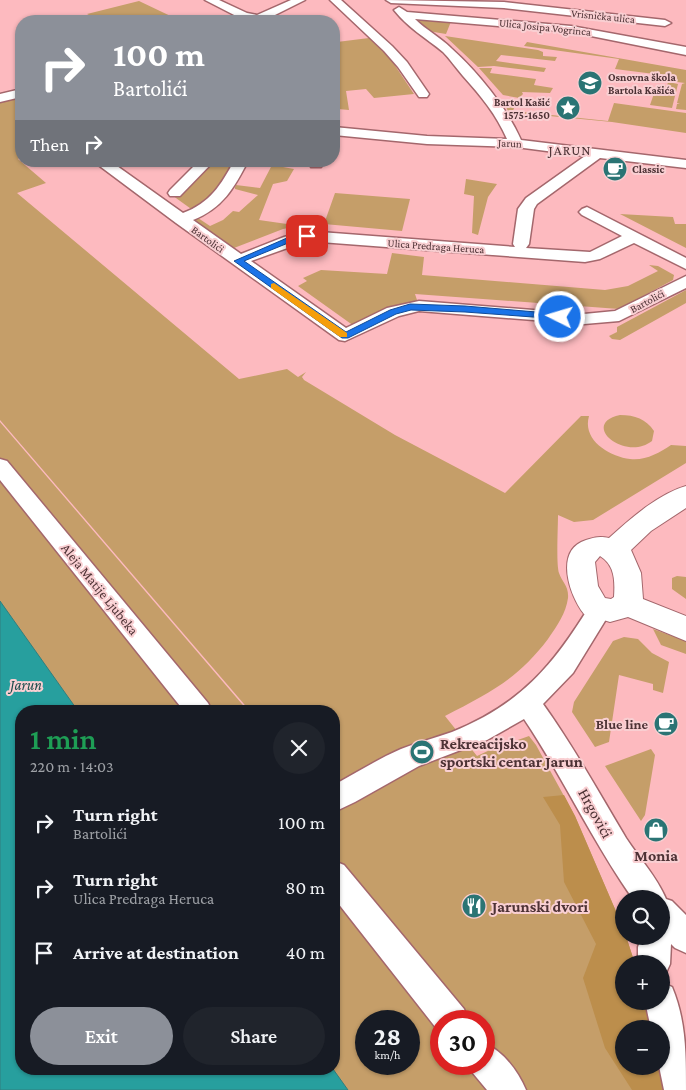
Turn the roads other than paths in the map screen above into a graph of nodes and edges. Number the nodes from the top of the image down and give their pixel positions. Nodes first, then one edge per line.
1 (210, 0) edge
2 (300, 0) edge
3 (335, 0) edge
4 (391, 0) edge
5 (242, 15) edge
6 (266, 15) edge
7 (403, 15) junction
8 (665, 23) dead end
9 (686, 52) edge
10 (15, 94) edge
11 (423, 94) dead end
12 (0, 98) edge
13 (340, 133) edge
14 (516, 143) junction
15 (597, 154) junction
16 (686, 164) edge
17 (108, 167) edge
18 (201, 167) edge
19 (238, 167) edge
20 (175, 193) dead end
21 (586, 212) dead end
22 (181, 220) junction
23 (633, 237) junction
24 (521, 244) dead end
25 (238, 261) junction
26 (686, 264) edge
27 (686, 281) edge
28 (0, 466) edge
29 (686, 496) edge
30 (614, 550) junction
31 (613, 606) junction
32 (686, 629) edge
33 (526, 702) junction
34 (194, 705) edge
35 (340, 797) edge
36 (340, 882) edge
37 (643, 890) edge
38 (443, 1010) edge
39 (664, 1010) edge
40 (495, 1074) edge
41 (508, 1090) edge
42 (681, 1090) edge

1 - 5 street
2 - 6 street
3 - 11 street
4 - 7 street, Vrisnička ulica
4 - 8 street, Vrisnička ulica
7 - 9 street, Ulica Josipa Vogrinca
7 - 14 street, Vrisnička ulica
10 - 12 street
13 - 14 street, Jarun
14 - 15 street, Jarun
15 - 16 street, Jarun
15 - 24 street
17 - 22 street, Bartolići
18 - 20 street
19 - 22 street
21 - 23 street
22 - 25 street, Bartolići
23 - 25 street, Ulica Predraga Heruca
23 - 26 street
25 - 27 street, Bartolići
28 - 34 street, Aleja Matije Ljubeka
29 - 30 street
30 - 31 street
30 - 31 street
31 - 32 street
31 - 33 street
33 - 35 street
33 - 37 street, Hrgovići
36 - 38 street
39 - 42 street
40 - 41 street

